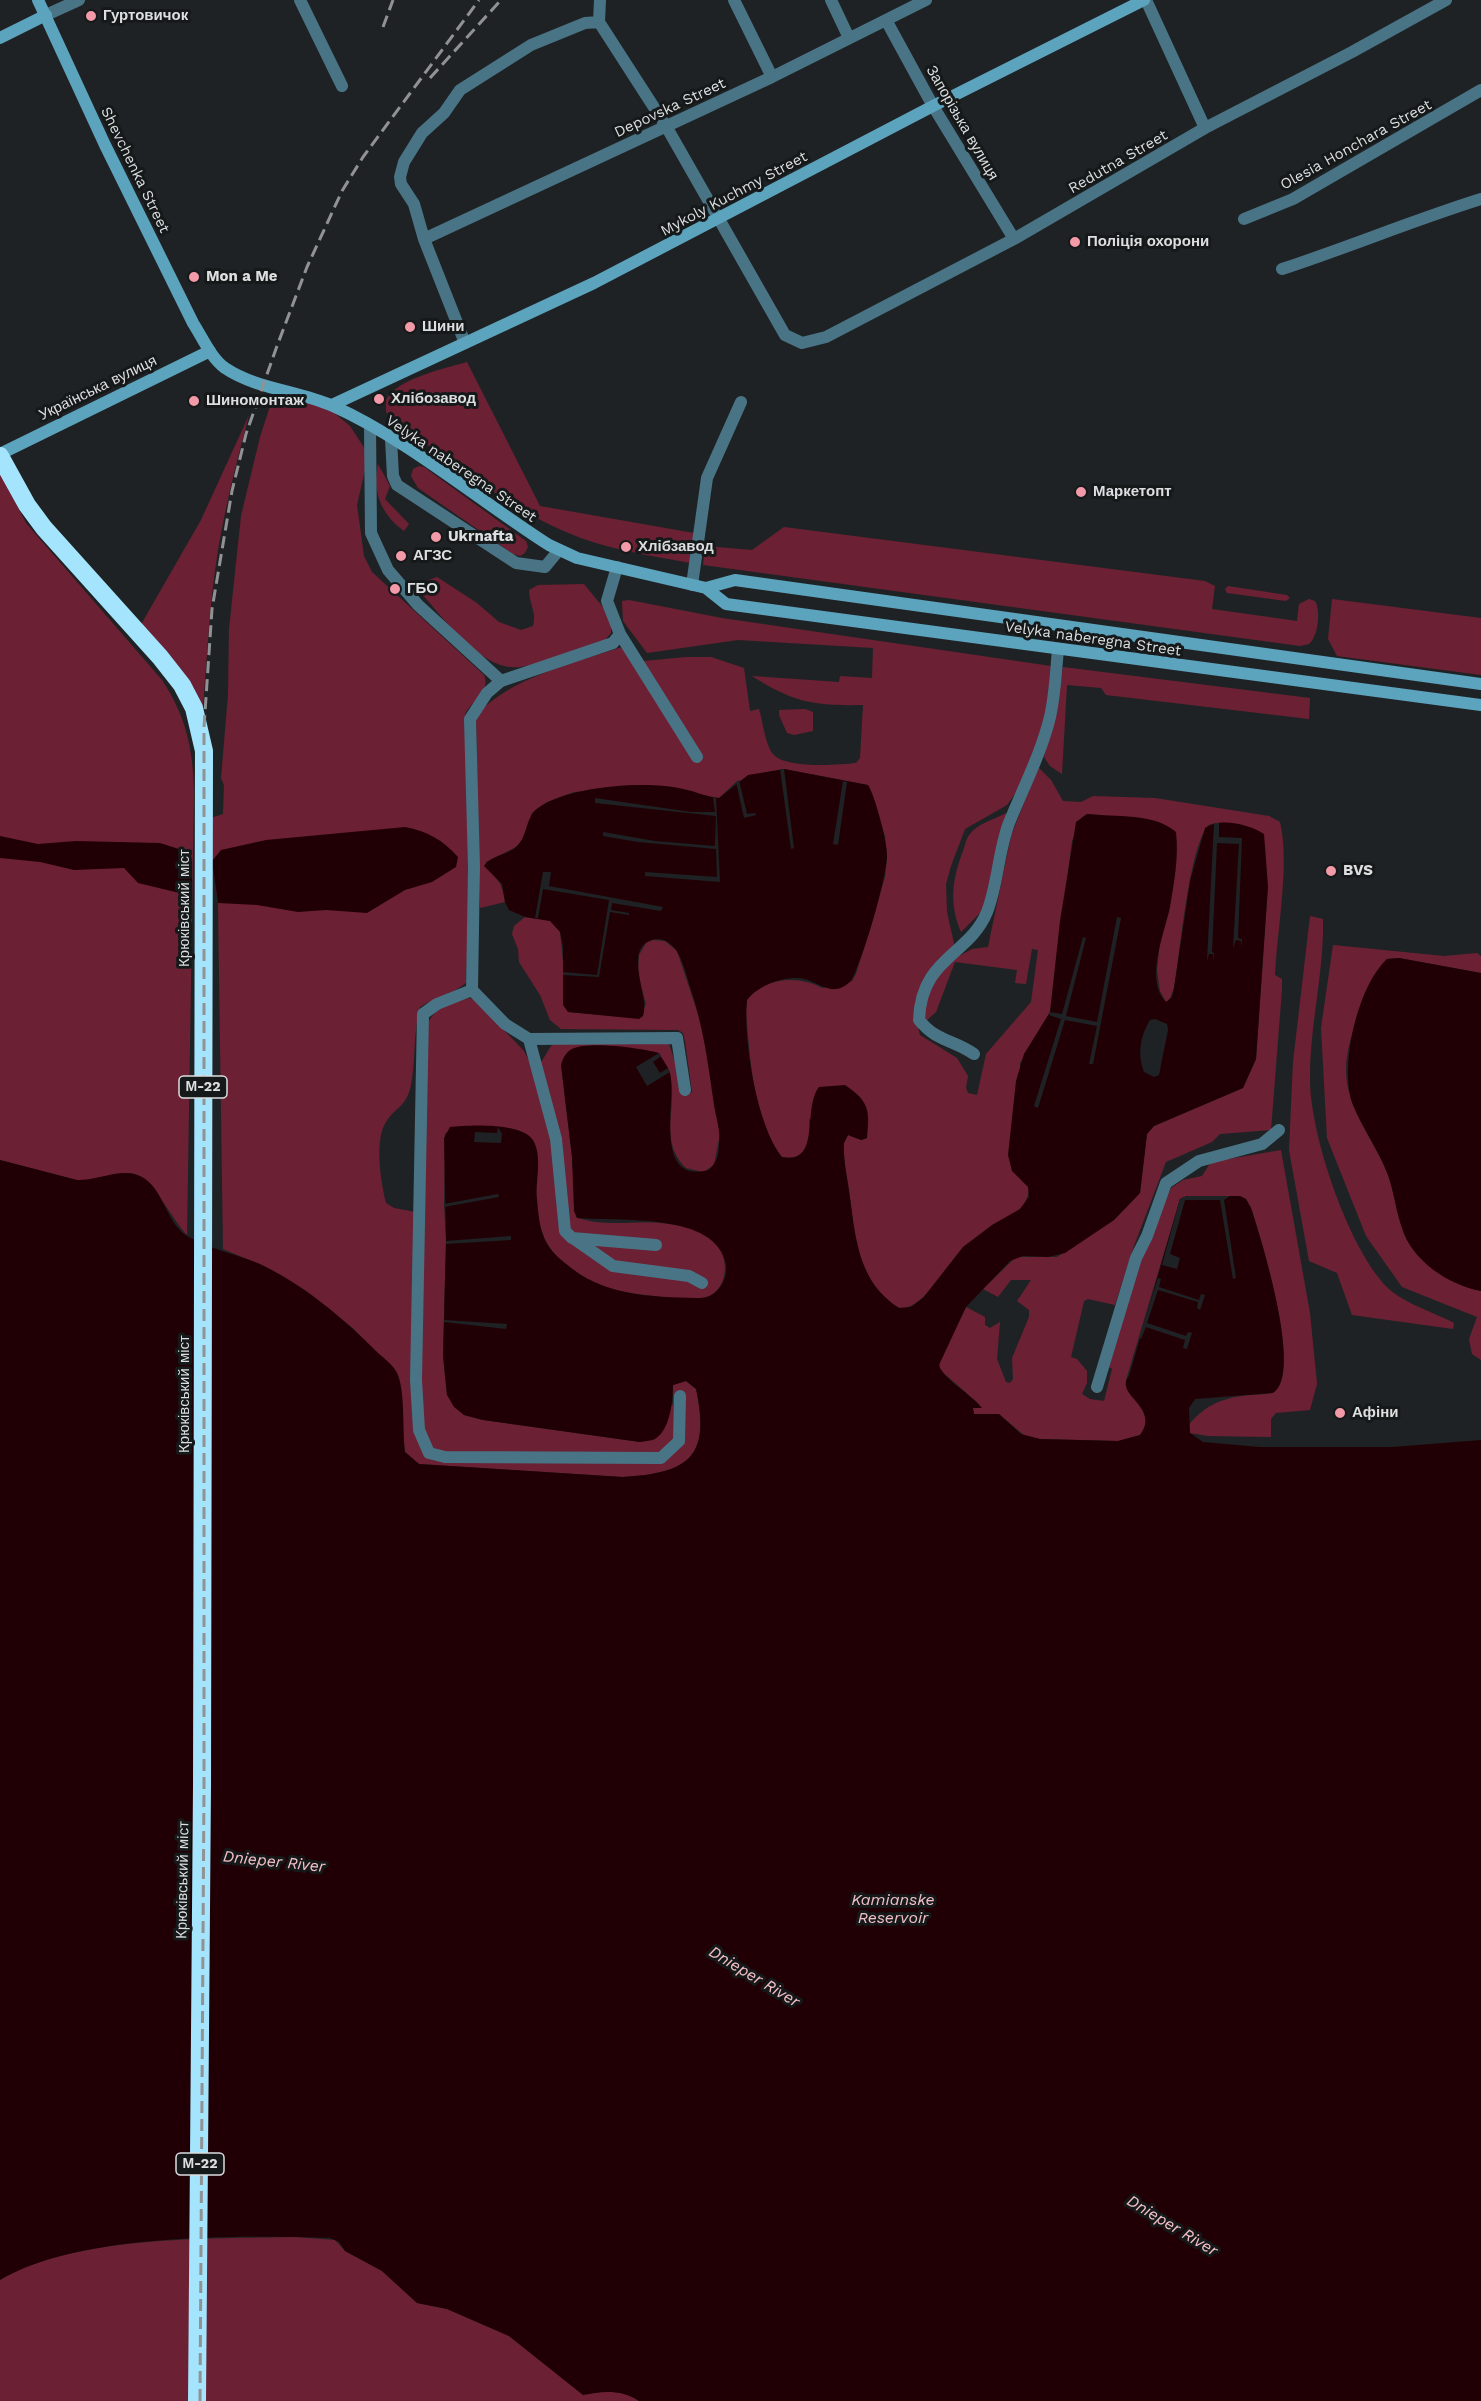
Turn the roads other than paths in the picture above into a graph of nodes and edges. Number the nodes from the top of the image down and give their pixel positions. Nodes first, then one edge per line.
1 (38, 0) edge
2 (79, 0) edge
3 (300, 0) edge
4 (600, 0) edge
5 (734, 0) edge
6 (831, 0) edge
7 (926, 0) edge
8 (1145, 0) edge
9 (1446, 0) edge
10 (46, 15) junction
11 (886, 20) junction
12 (599, 22) junction
13 (0, 38) edge
14 (849, 38) junction
15 (772, 77) junction
16 (342, 86) dead end
17 (1481, 90) edge
18 (933, 106) junction
19 (666, 126) junction
20 (1205, 128) junction
21 (1481, 199) edge
22 (1244, 219) dead end
23 (718, 220) junction
24 (424, 239) junction
25 (1014, 239) junction
26 (1282, 269) dead end
27 (465, 343) junction
28 (210, 351) junction
29 (741, 402) dead end
30 (332, 405) junction
31 (370, 426) junction
32 (391, 439) junction
33 (0, 455) edge
34 (559, 550) junction
35 (617, 567) junction
36 (692, 585) junction
37 (706, 588) junction
38 (620, 634) junction
39 (1058, 649) junction
40 (501, 681) junction
41 (1481, 684) edge
42 (1481, 705) edge
43 (697, 757) dead end
44 (472, 990) junction
45 (529, 1039) junction
46 (974, 1054) dead end
47 (685, 1090) dead end
48 (1279, 1130) dead end
49 (572, 1238) junction
50 (656, 1245) dead end
51 (702, 1283) dead end
52 (1097, 1387) dead end
53 (680, 1396) dead end
54 (197, 2401) edge

1 - 10 street, Shevchenka Street
2 - 10 street
3 - 16 street
4 - 12 street
5 - 15 street
6 - 14 street
7 - 11 street, Depovska Street
8 - 18 street, Mykoly Kuchmy Street
8 - 20 street
9 - 20 street, Redutna Street
10 - 13 street
10 - 28 street, Shevchenka Street
11 - 14 street, Depovska Street
11 - 18 street, Запорізька вулиця
12 - 19 street
12 - 24 street
14 - 15 street, Depovska Street
15 - 19 street, Depovska Street
17 - 22 street, Olesia Honchara Street
18 - 23 street, Mykoly Kuchmy Street
18 - 25 street, Запорізька вулиця
19 - 23 street
19 - 24 street, Depovska Street
20 - 25 street, Redutna Street
21 - 26 street
23 - 25 street, Redutna Street
23 - 27 street, Mykoly Kuchmy Street
24 - 27 street
27 - 30 street, Mykoly Kuchmy Street
28 - 30 street, Velyka naberegna Street
28 - 33 street, Українська вулиця
29 - 36 street
30 - 31 street, Velyka naberegna Street
31 - 32 street, Velyka naberegna Street
31 - 40 street
32 - 34 street, Velyka naberegna Street
32 - 34 street
33 - 54 highway, Крюківський міст / М-22
34 - 35 street, Velyka naberegna Street
35 - 36 street, Velyka naberegna Street
35 - 38 street
36 - 37 street, Velyka naberegna Street
37 - 39 street, Velyka naberegna Street
37 - 41 street, Velyka naberegna Street
38 - 40 street
38 - 43 street
39 - 42 street, Velyka naberegna Street
39 - 46 street
40 - 44 street
44 - 45 street
44 - 53 street
45 - 47 street
45 - 49 street
48 - 52 street
49 - 50 street
49 - 51 street

